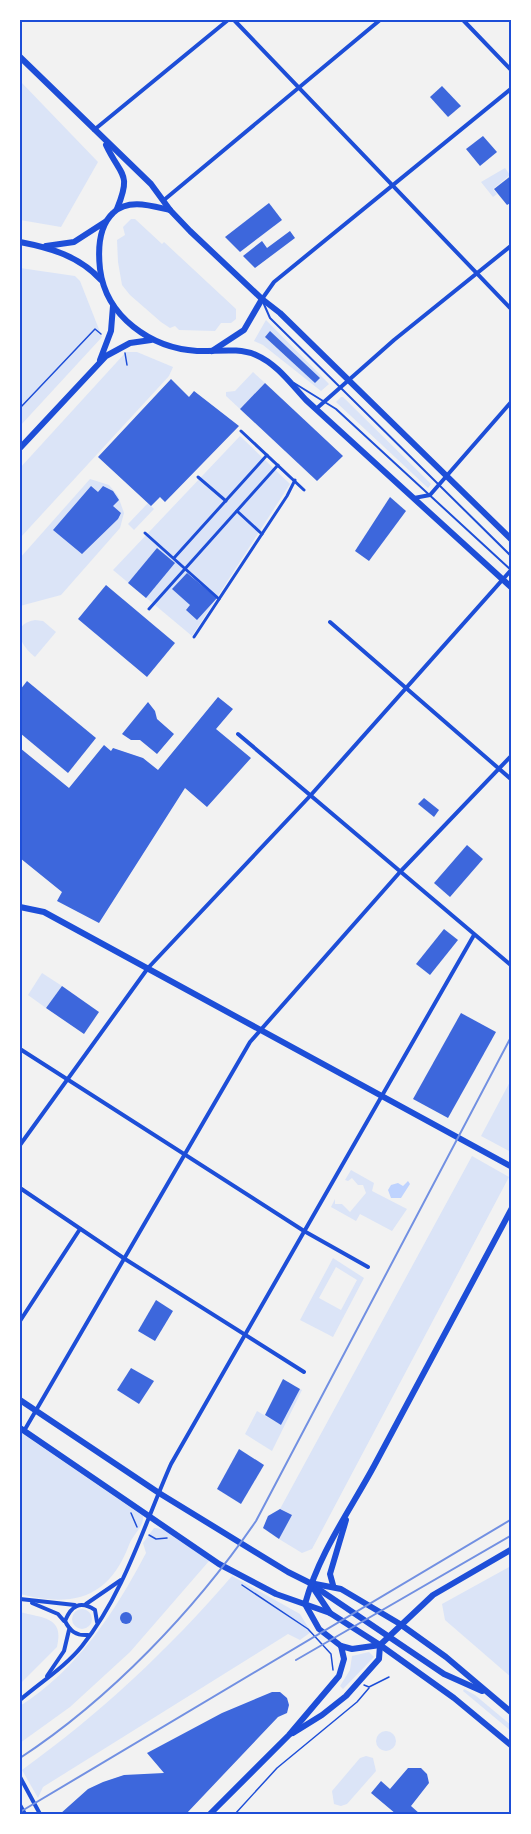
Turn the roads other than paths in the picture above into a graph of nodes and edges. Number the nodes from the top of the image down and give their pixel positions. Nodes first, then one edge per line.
1 (228, 20) edge
2 (234, 20) edge
3 (380, 20) edge
4 (463, 20) edge
5 (20, 57) edge
6 (512, 71) edge
7 (298, 87) junction
8 (512, 88) edge
9 (94, 130) junction
10 (105, 142) junction
11 (393, 186) junction
12 (164, 200) junction
13 (117, 209) junction
14 (170, 210) junction
15 (105, 222) junction
16 (20, 242) edge
17 (512, 245) edge
18 (42, 246) junction
19 (477, 274) junction
20 (102, 281) junction
21 (262, 299) junction
22 (112, 306) junction
23 (512, 310) edge
24 (152, 340) junction
25 (211, 351) junction
26 (99, 362) junction
27 (348, 379) junction
28 (293, 382) junction
29 (339, 387) junction
30 (324, 401) junction
31 (512, 401) edge
32 (316, 409) junction
33 (242, 432) dead end
34 (20, 448) edge
35 (267, 455) junction
36 (278, 465) junction
37 (447, 476) junction
38 (198, 477) dead end
39 (295, 480) junction
40 (439, 486) junction
41 (304, 490) dead end
42 (430, 495) junction
43 (411, 498) junction
44 (226, 501) junction
45 (237, 511) junction
46 (145, 533) dead end
47 (262, 534) junction
48 (512, 540) edge
49 (512, 557) edge
50 (174, 558) junction
51 (185, 568) junction
52 (511, 570) edge
53 (502, 580) junction
54 (512, 588) edge
55 (219, 599) junction
56 (149, 609) dead end
57 (330, 622) dead end
58 (194, 637) dead end
59 (406, 687) junction
60 (238, 734) dead end
61 (512, 755) edge
62 (499, 768) junction
63 (512, 780) edge
64 (310, 796) junction
65 (400, 872) junction
66 (20, 907) edge
67 (474, 935) junction
68 (512, 966) edge
69 (148, 968) junction
70 (260, 1030) junction
71 (20, 1049) edge
72 (66, 1079) junction
73 (381, 1096) junction
74 (20, 1145) edge
75 (185, 1155) junction
76 (512, 1167) edge
77 (20, 1188) edge
78 (512, 1208) edge
79 (80, 1228) junction
80 (304, 1231) junction
81 (125, 1259) junction
82 (368, 1267) dead end
83 (20, 1322) edge
84 (244, 1336) junction
85 (304, 1372) dead end
86 (20, 1400) edge
87 (36, 1411) junction
88 (22, 1429) edge
89 (159, 1493) junction
90 (348, 1513) junction
91 (151, 1517) junction
92 (512, 1549) edge
93 (122, 1579) junction
94 (310, 1583) junction
95 (333, 1586) junction
96 (20, 1599) edge
97 (26, 1601) junction
98 (86, 1604) junction
99 (304, 1604) junction
100 (76, 1605) junction
101 (330, 1612) junction
102 (65, 1621) junction
103 (97, 1623) junction
104 (400, 1624) junction
105 (69, 1629) junction
106 (88, 1635) junction
107 (388, 1636) junction
108 (380, 1645) junction
109 (341, 1646) junction
110 (46, 1678) junction
111 (486, 1692) junction
112 (20, 1700) edge
113 (512, 1713) edge
114 (289, 1735) junction
115 (512, 1746) edge
116 (20, 1780) edge
117 (20, 1805) edge
118 (25, 1815) edge
119 (40, 1815) edge
120 (210, 1815) edge

1 - 9 street
2 - 7 street
3 - 7 street
4 - 6 street
5 - 9 main road
7 - 11 street
7 - 12 street
8 - 11 street
9 - 10 main road
10 - 12 main road
10 - 13 main road
11 - 19 street
11 - 21 street
12 - 14 main road
13 - 14 main road
13 - 15 main road
14 - 21 main road
15 - 18 main road
15 - 20 main road
16 - 18 main road
17 - 19 street
18 - 20 main road
19 - 23 street
19 - 27 street
20 - 22 main road
21 - 25 main road
21 - 27 main road
21 - 29 lane
22 - 24 main road
22 - 26 main road
24 - 25 main road
24 - 26 main road
25 - 28 main road
26 - 34 main road
27 - 29 street
27 - 37 main road
28 - 30 lane
28 - 32 main road
29 - 30 street
29 - 40 lane
30 - 32 street
30 - 42 lane
31 - 37 street
32 - 43 main road
33 - 35 street
35 - 36 street
35 - 44 street
36 - 39 street
36 - 45 street
37 - 40 street
37 - 48 main road
38 - 44 street
39 - 41 street
39 - 47 street
40 - 42 street
40 - 49 lane
42 - 43 street
42 - 52 lane
43 - 53 main road
44 - 50 street
45 - 47 street
45 - 51 street
46 - 50 street
47 - 55 street
50 - 51 street
51 - 55 street
51 - 56 street
52 - 53 street
53 - 54 main road
53 - 59 street
55 - 58 street
57 - 59 street
59 - 62 street
59 - 64 street
60 - 64 street
61 - 62 street
62 - 63 street
62 - 65 street
64 - 65 street
64 - 69 street
65 - 67 street
65 - 70 street
66 - 69 main road
67 - 68 street
67 - 73 street
69 - 70 main road
69 - 72 street
70 - 73 main road
70 - 75 street
71 - 72 street
72 - 74 street
72 - 75 street
73 - 76 main road
73 - 80 street
75 - 80 street
75 - 81 street
77 - 79 street
78 - 90 main road
79 - 81 street
79 - 83 street
80 - 82 street
80 - 84 street
81 - 84 street
81 - 87 street
84 - 85 street
84 - 89 street
86 - 87 main road
87 - 88 street
87 - 89 main road
88 - 91 main road
89 - 91 street
89 - 94 main road
90 - 94 main road
90 - 95 main road
91 - 93 street
91 - 99 main road
92 - 104 main road
93 - 98 street
93 - 103 street
94 - 95 main road
94 - 99 main road
94 - 101 main road
94 - 107 main road
95 - 104 main road
96 - 97 street
97 - 100 street
97 - 102 street
98 - 100 street
98 - 103 street
99 - 101 main road
99 - 109 main road
100 - 102 street
101 - 108 main road
102 - 105 street
103 - 106 street
104 - 107 main road
104 - 111 main road
105 - 106 street
105 - 110 street
106 - 110 street
107 - 108 main road
107 - 111 main road
108 - 109 main road
108 - 114 main road
108 - 115 main road
109 - 114 main road
110 - 112 street
111 - 113 main road
114 - 120 main road
116 - 119 street
117 - 118 street

